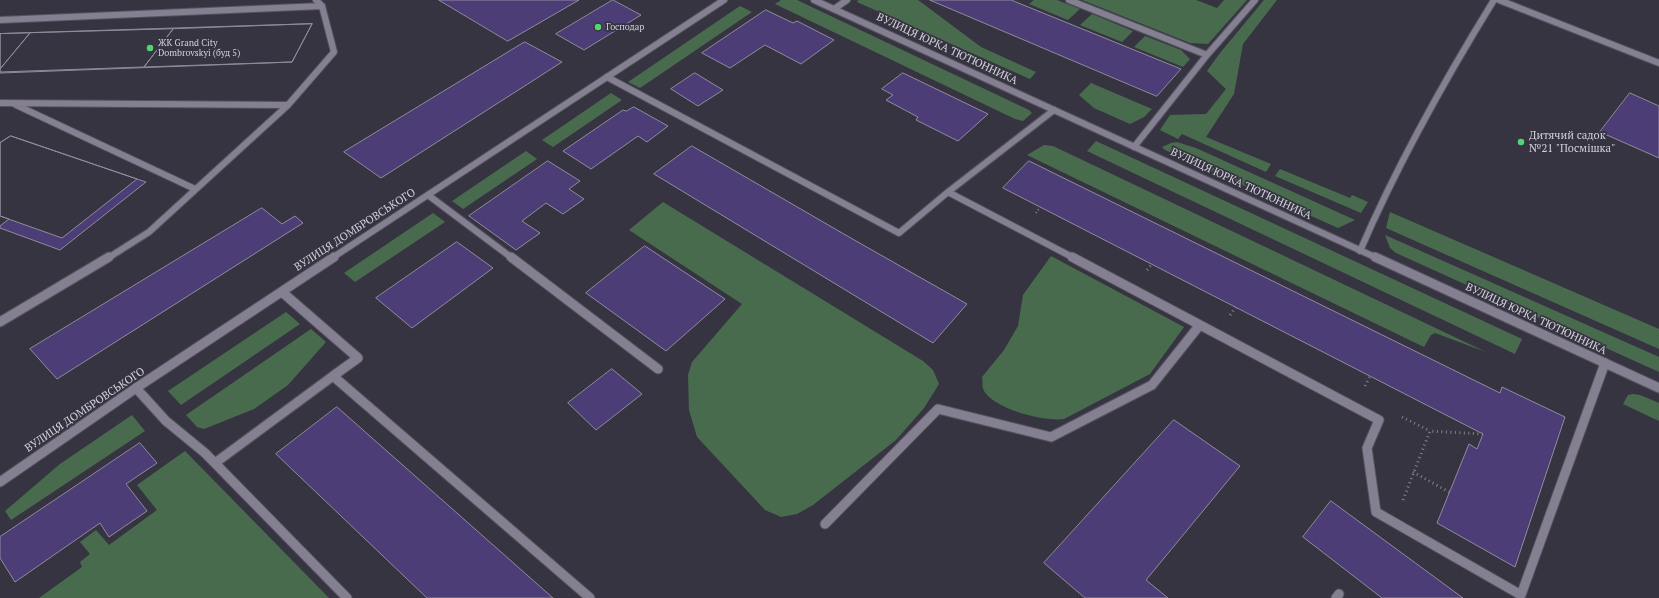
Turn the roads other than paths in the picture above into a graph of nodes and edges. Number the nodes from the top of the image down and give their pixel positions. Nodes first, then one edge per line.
1 (316, 0) edge
2 (724, 0) edge
3 (814, 0) edge
4 (847, 0) edge
5 (1069, 0) edge
6 (1255, 0) edge
7 (1494, 0) edge
8 (1499, 0) edge
9 (322, 6) junction
10 (834, 9) junction
11 (0, 20) edge
12 (1207, 55) junction
13 (1659, 63) edge
14 (607, 77) junction
15 (0, 103) edge
16 (11, 103) junction
17 (288, 105) junction
18 (1054, 110) junction
19 (1134, 148) junction
20 (195, 189) junction
21 (948, 192) junction
22 (428, 196) junction
23 (1360, 251) junction
24 (282, 292) junction
25 (0, 322) edge
26 (1199, 326) junction
27 (1605, 363) junction
28 (658, 369) dead end
29 (333, 376) junction
30 (136, 388) junction
31 (1659, 388) edge
32 (215, 463) junction
33 (0, 482) edge
34 (825, 524) dead end
35 (347, 598) edge
36 (590, 598) edge

1 - 9 street
2 - 14 street, ВУЛИЦЯ ДОМБРОВСЬКОГО
3 - 10 street, ВУЛИЦЯ ЮРКА ТЮТЮННИКА
4 - 10 street
5 - 12 street
6 - 12 street
7 - 23 street
8 - 13 street
9 - 11 street
9 - 17 street
10 - 18 street, ВУЛИЦЯ ЮРКА ТЮТЮННИКА
12 - 19 street
14 - 21 street
14 - 22 street, ВУЛИЦЯ ДОМБРОВСЬКОГО
15 - 16 street
16 - 17 street
16 - 20 street
17 - 20 street
18 - 19 street, ВУЛИЦЯ ЮРКА ТЮТЮННИКА
18 - 21 street
19 - 23 street, ВУЛИЦЯ ЮРКА ТЮТЮННИКА
20 - 25 street
21 - 26 street
22 - 24 street, ВУЛИЦЯ ДОМБРОВСЬКОГО
22 - 28 street
23 - 27 street, ВУЛИЦЯ ЮРКА ТЮТЮННИКА
24 - 29 street
24 - 30 street, ВУЛИЦЯ ДОМБРОВСЬКОГО
26 - 27 street
26 - 34 street
27 - 31 street, ВУЛИЦЯ ЮРКА ТЮТЮННИКА
29 - 32 street
29 - 36 street
30 - 32 street
30 - 33 street, ВУЛИЦЯ ДОМБРОВСЬКОГО
32 - 35 street

